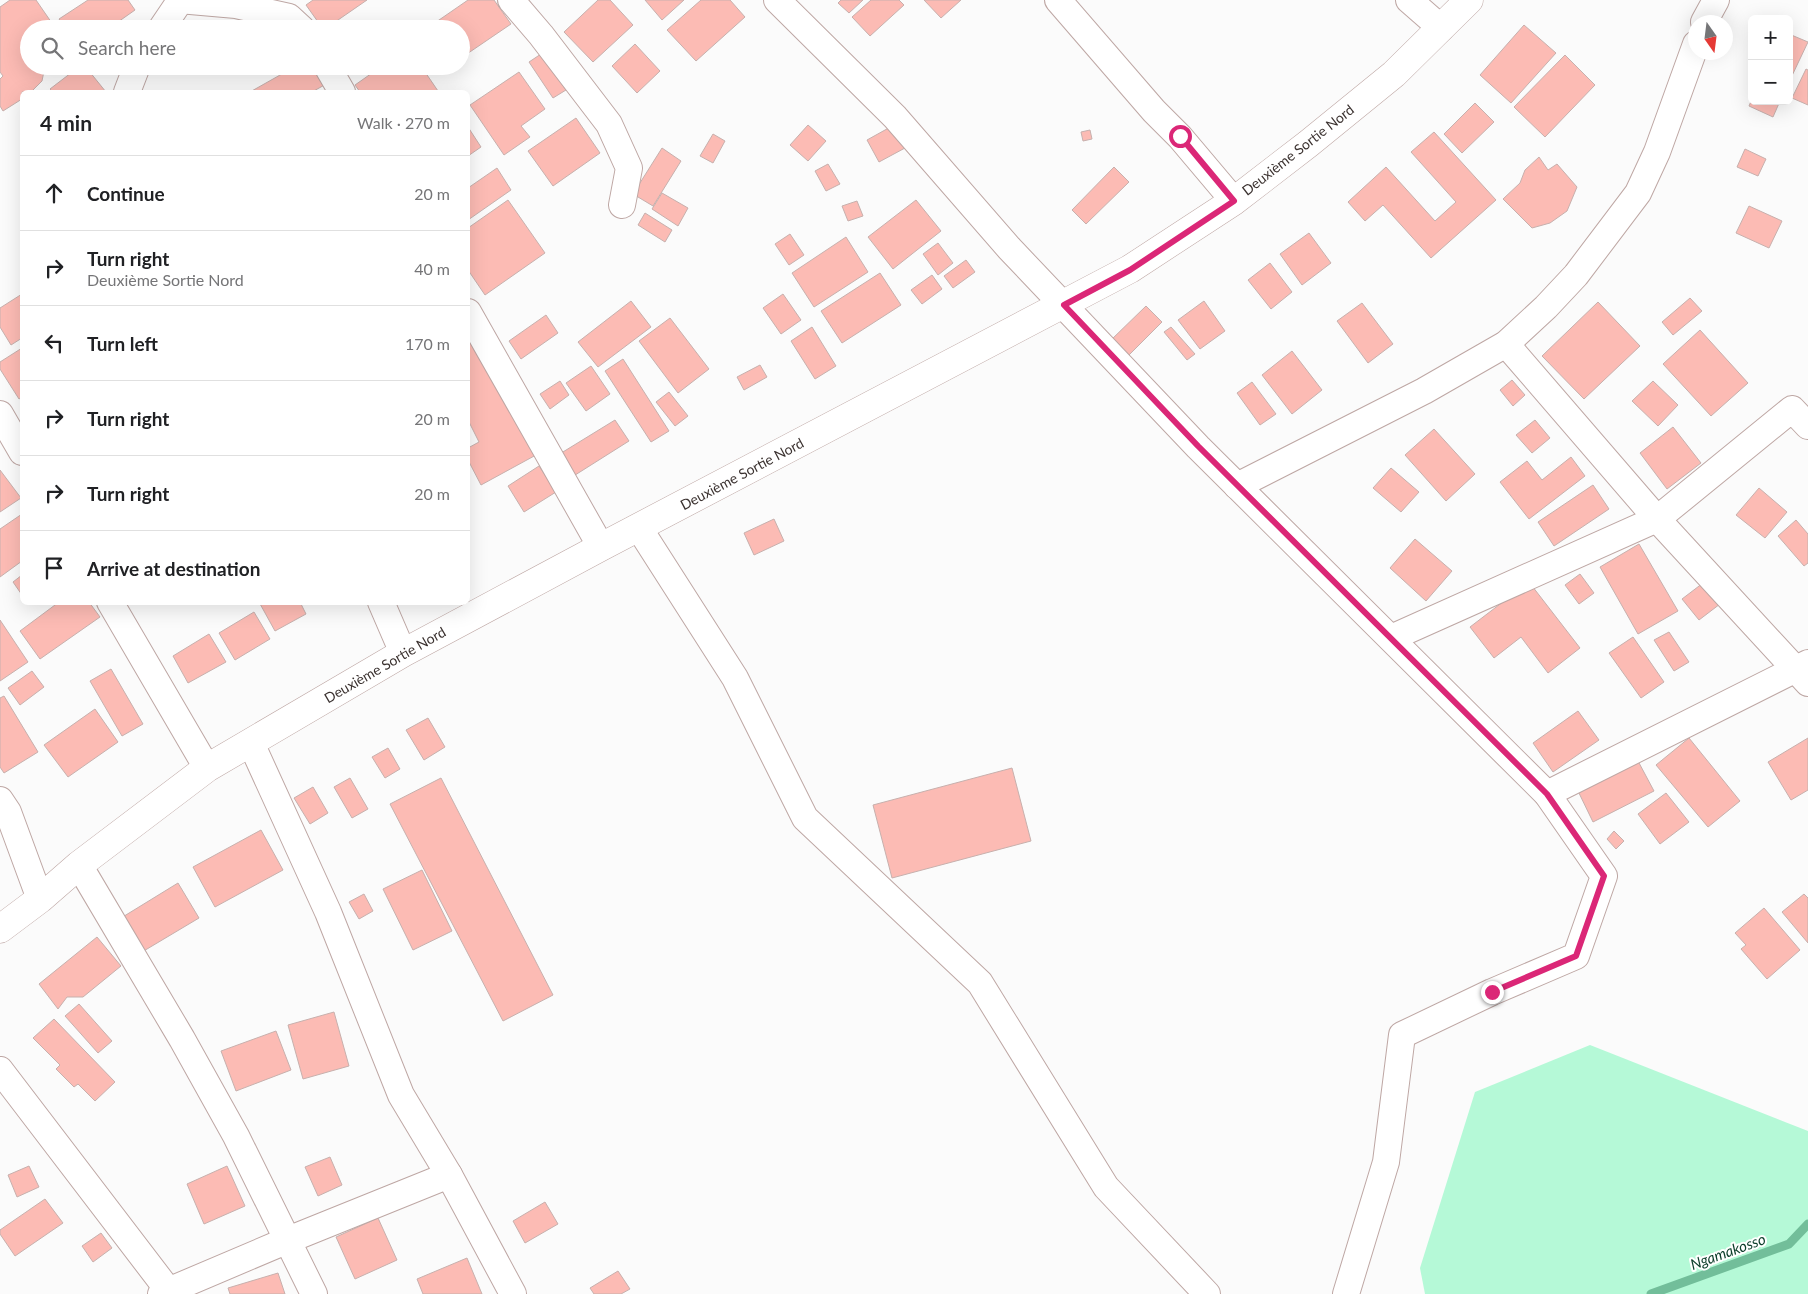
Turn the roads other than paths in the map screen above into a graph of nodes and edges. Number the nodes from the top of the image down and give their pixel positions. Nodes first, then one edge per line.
1 (511, 0) edge
2 (778, 0) edge
3 (1058, 0) edge
4 (1409, 0) edge
5 (1469, 0) edge
6 (1716, 0) edge
7 (180, 1) edge
8 (1708, 15) edge
9 (167, 20) edge
10 (292, 20) edge
11 (1440, 28) junction
12 (1690, 60) edge
13 (134, 75) edge
14 (332, 75) edge
15 (128, 90) edge
16 (341, 90) edge
17 (1234, 201) junction
18 (622, 205) dead end
19 (1064, 305) junction
20 (470, 316) edge
21 (1506, 344) junction
22 (0, 414) edge
23 (1808, 426) edge
24 (20, 449) edge
25 (1237, 486) junction
26 (1657, 519) junction
27 (639, 528) junction
28 (601, 547) junction
29 (112, 605) edge
30 (382, 605) edge
31 (1391, 638) junction
32 (403, 653) junction
33 (1804, 672) edge
34 (250, 743) junction
35 (207, 768) junction
36 (1547, 794) junction
37 (0, 800) edge
38 (79, 865) junction
39 (40, 899) junction
40 (0, 929) edge
41 (0, 1070) edge
42 (449, 1175) junction
43 (288, 1240) junction
44 (165, 1292) edge
45 (314, 1294) edge
46 (513, 1294) edge
47 (1207, 1294) edge
48 (1346, 1294) edge

1 - 18 street
2 - 19 street
3 - 17 street
4 - 11 street
5 - 11 main road, Deuxième Sortie Nord
6 - 8 street
7 - 9 street
7 - 10 street
11 - 17 main road, Deuxième Sortie Nord
12 - 21 street
13 - 15 street
14 - 16 street
17 - 19 main road, Deuxième Sortie Nord
19 - 25 street
19 - 27 main road, Deuxième Sortie Nord
20 - 28 street
21 - 25 street
21 - 26 street
22 - 24 street
23 - 26 street
25 - 31 street
26 - 31 street
26 - 33 street
27 - 28 main road, Deuxième Sortie Nord
27 - 47 street
28 - 32 main road, Deuxième Sortie Nord
29 - 35 street
30 - 32 street
31 - 36 street
32 - 34 main road, Deuxième Sortie Nord
33 - 36 street
34 - 35 main road, Deuxième Sortie Nord
34 - 42 street
35 - 38 main road, Deuxième Sortie Nord
36 - 48 street
37 - 39 street
38 - 39 main road, Deuxième Sortie Nord
38 - 43 street
39 - 40 main road, Deuxième Sortie Nord
41 - 44 street
42 - 43 street
42 - 46 street
43 - 44 street
43 - 45 street

